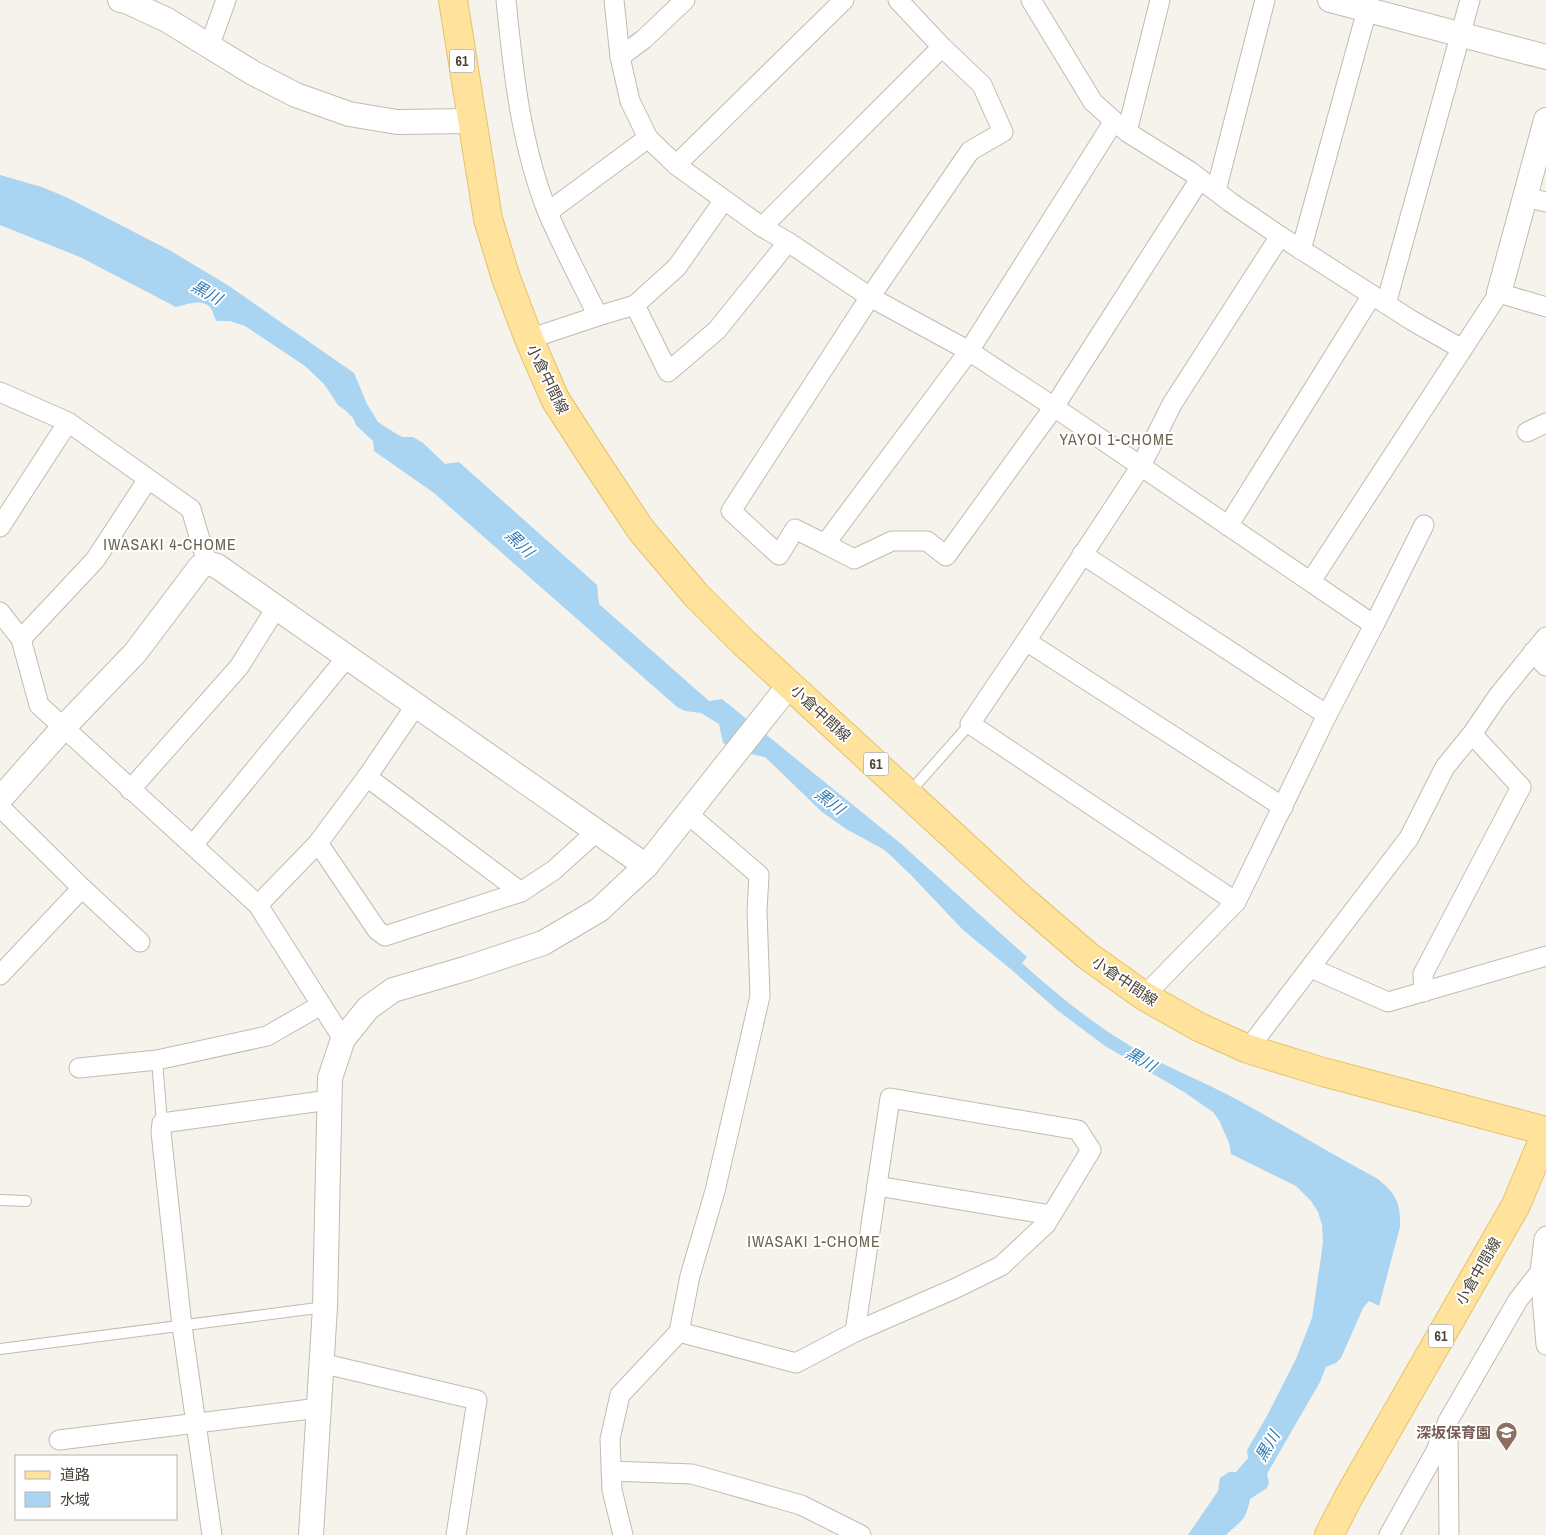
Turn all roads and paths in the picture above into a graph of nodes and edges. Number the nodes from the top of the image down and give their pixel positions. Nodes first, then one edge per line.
1 (120, 0) edge
2 (226, 0) edge
3 (453, 0) edge
4 (506, 0) edge
5 (614, 0) edge
6 (684, 0) edge
7 (844, 0) edge
8 (898, 0) edge
9 (1030, 0) edge
10 (1160, 0) edge
11 (1265, 0) edge
12 (1330, 0) edge
13 (1470, 0) edge
14 (1367, 10) junction
15 (1460, 35) junction
16 (209, 46) junction
17 (942, 47) junction
18 (620, 57) junction
19 (1546, 57) edge
20 (1546, 120) edge
21 (472, 121) junction
22 (1121, 126) junction
23 (648, 138) junction
24 (676, 165) junction
25 (1200, 179) junction
26 (1216, 191) junction
27 (724, 200) junction
28 (1536, 200) edge
29 (548, 212) junction
30 (762, 227) junction
31 (1280, 236) junction
32 (788, 242) junction
33 (1301, 250) junction
34 (1500, 293) junction
35 (870, 297) junction
36 (1379, 299) junction
37 (635, 305) junction
38 (1546, 307) edge
39 (598, 316) junction
40 (529, 339) junction
41 (1462, 349) junction
42 (969, 351) junction
43 (0, 392) edge
44 (1054, 407) junction
45 (68, 422) junction
46 (1546, 423) edge
47 (1527, 432) dead end
48 (1141, 466) junction
49 (148, 479) junction
50 (1424, 525) dead end
51 (0, 526) edge
52 (1228, 526) junction
53 (826, 544) junction
54 (1082, 554) junction
55 (207, 563) junction
56 (1311, 581) junction
57 (276, 608) junction
58 (0, 612) edge
59 (1374, 625) junction
60 (1546, 637) edge
61 (21, 639) junction
62 (1026, 641) junction
63 (1533, 652) junction
64 (348, 658) junction
65 (1546, 666) edge
66 (790, 684) junction
67 (416, 705) junction
68 (1328, 715) junction
69 (970, 724) junction
70 (63, 728) junction
71 (1472, 734) junction
72 (367, 777) junction
73 (130, 790) junction
74 (908, 794) junction
75 (0, 799) edge
76 (0, 807) edge
77 (1283, 807) junction
78 (688, 814) junction
79 (596, 832) junction
80 (318, 844) junction
81 (193, 845) junction
82 (646, 866) junction
83 (82, 888) junction
84 (521, 892) junction
85 (1236, 902) junction
86 (258, 905) junction
87 (140, 942) dead end
88 (1546, 956) edge
89 (1311, 968) junction
90 (0, 975) edge
91 (1424, 992) junction
92 (1144, 996) junction
93 (321, 1005) junction
94 (343, 1039) junction
95 (1248, 1049) junction
96 (157, 1060) junction
97 (79, 1068) dead end
98 (330, 1100) junction
99 (162, 1123) junction
100 (1546, 1132) edge
101 (877, 1186) junction
102 (0, 1200) edge
103 (26, 1201) dead end
104 (1051, 1215) junction
105 (1546, 1236) edge
106 (1540, 1272) junction
107 (325, 1307) junction
108 (182, 1326) junction
109 (679, 1332) junction
110 (855, 1332) junction
111 (1546, 1345) edge
112 (0, 1349) edge
113 (321, 1363) junction
114 (319, 1408) junction
115 (1448, 1421) junction
116 (196, 1423) junction
117 (59, 1440) dead end
118 (611, 1471) junction
119 (212, 1535) edge
120 (311, 1535) edge
121 (456, 1535) edge
122 (623, 1535) edge
123 (861, 1535) edge
124 (1329, 1535) edge
125 (1389, 1535) edge
126 (1449, 1535) edge

1 - 16 street
2 - 16 street
3 - 21 main road, 61
4 - 29 street
5 - 18 street
6 - 18 street
7 - 24 street
8 - 17 street
9 - 22 street
10 - 22 street
11 - 26 street
12 - 14 street
13 - 15 street
14 - 15 street
14 - 33 street
15 - 19 street
15 - 36 street
16 - 21 street
17 - 30 street
17 - 35 street
18 - 23 street
20 - 28 street
21 - 40 main road, 小倉中間線 / 61
22 - 25 street
22 - 42 street
23 - 24 street
23 - 29 street
24 - 27 street
25 - 26 street
25 - 44 street
26 - 31 street
27 - 30 street
27 - 37 street
28 - 34 street
29 - 39 street
30 - 32 street
31 - 33 street
31 - 48 street
32 - 35 street
32 - 37 street
33 - 36 street
34 - 38 street
34 - 41 street
35 - 42 street
35 - 53 street
36 - 41 street
36 - 52 street
37 - 39 street
39 - 40 street
40 - 66 main road, 小倉中間線 / 61
41 - 56 street
42 - 44 street
42 - 53 street
43 - 45 street
44 - 48 street
44 - 53 street
45 - 49 street
45 - 51 street
46 - 47 street
48 - 52 street
48 - 54 street
49 - 55 street
49 - 61 street
50 - 59 street
52 - 56 street
54 - 62 street
54 - 68 street
55 - 57 street
55 - 70 street
56 - 59 street
57 - 64 street
57 - 73 street
58 - 61 street
59 - 68 street
60 - 63 street
61 - 70 street
62 - 69 street
62 - 77 street
63 - 65 street
63 - 71 street
64 - 67 street
64 - 81 street
66 - 74 main road, 小倉中間線 / 61
66 - 78 street
67 - 72 street
67 - 79 street
68 - 77 street
69 - 74 lane
69 - 85 street
70 - 73 street
70 - 75 street
71 - 89 street
71 - 91 street
72 - 80 street
72 - 84 street
73 - 81 street
74 - 92 main road, 小倉中間線 / 61
76 - 83 street
77 - 85 street
78 - 82 street
78 - 109 street
79 - 82 street
79 - 84 street
80 - 84 street
80 - 86 street
81 - 86 street
82 - 94 street
83 - 87 street
83 - 90 street
85 - 92 street
86 - 93 street
88 - 91 street
89 - 91 street
89 - 95 street
92 - 95 main road, 小倉中間線 / 61
93 - 94 street
93 - 96 street
94 - 98 street
95 - 100 main road, 小倉中間線 / 61
96 - 97 street
96 - 99 lane
98 - 99 street
98 - 107 street
99 - 108 street
100 - 124 main road, 小倉中間線 / 61
101 - 104 street
101 - 104 street
101 - 110 street
102 - 103 lane
104 - 110 street
105 - 106 street
106 - 111 street
106 - 115 street
107 - 108 lane
107 - 113 street
108 - 112 lane
108 - 116 street
109 - 110 street
109 - 118 street
113 - 114 street
113 - 121 street
114 - 116 street
114 - 120 street
115 - 125 street
115 - 126 street
116 - 117 street
116 - 119 street
118 - 122 street
118 - 123 street

